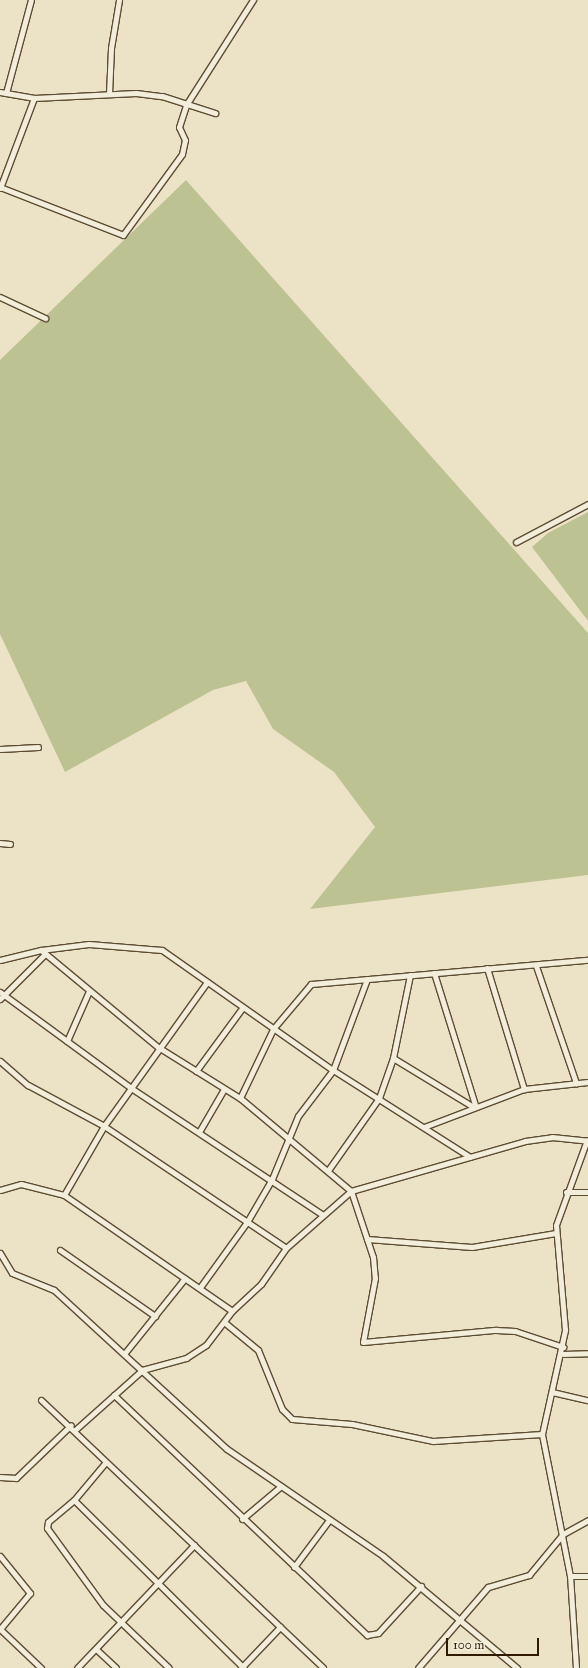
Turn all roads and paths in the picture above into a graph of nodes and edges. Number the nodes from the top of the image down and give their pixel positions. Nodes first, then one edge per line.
1 (31, 0) edge
2 (119, 0) edge
3 (253, 0) edge
4 (0, 92) edge
5 (6, 93) junction
6 (109, 94) junction
7 (34, 98) junction
8 (186, 105) junction
9 (215, 113) dead end
10 (0, 188) edge
11 (0, 297) edge
12 (45, 318) dead end
13 (588, 504) edge
14 (516, 542) dead end
15 (38, 748) dead end
16 (0, 749) edge
17 (0, 843) edge
18 (10, 844) dead end
19 (43, 952) junction
20 (0, 960) edge
21 (588, 961) edge
22 (536, 966) junction
23 (487, 968) junction
24 (434, 973) junction
25 (410, 975) junction
26 (367, 979) junction
27 (207, 982) junction
28 (89, 991) junction
29 (1, 995) edge
30 (243, 1007) junction
31 (274, 1029) junction
32 (67, 1041) junction
33 (158, 1047) junction
34 (393, 1058) junction
35 (0, 1061) edge
36 (333, 1070) junction
37 (196, 1071) junction
38 (588, 1082) edge
39 (576, 1083) junction
40 (131, 1088) junction
41 (224, 1089) junction
42 (524, 1089) junction
43 (240, 1098) junction
44 (379, 1098) junction
45 (473, 1106) junction
46 (104, 1126) junction
47 (424, 1127) junction
48 (199, 1132) junction
49 (287, 1136) junction
50 (587, 1141) edge
51 (470, 1157) junction
52 (329, 1169) junction
53 (272, 1179) junction
54 (0, 1190) edge
55 (351, 1191) junction
56 (566, 1192) junction
57 (588, 1192) edge
58 (64, 1194) junction
59 (323, 1215) junction
60 (247, 1222) junction
61 (556, 1233) junction
62 (367, 1239) junction
63 (286, 1248) junction
64 (60, 1250) dead end
65 (0, 1253) edge
66 (186, 1278) junction
67 (201, 1286) junction
68 (232, 1311) junction
69 (155, 1316) junction
70 (224, 1322) junction
71 (563, 1346) junction
72 (588, 1353) edge
73 (124, 1354) junction
74 (563, 1354) junction
75 (142, 1370) junction
76 (552, 1392) junction
77 (114, 1395) junction
78 (41, 1400) dead end
79 (588, 1400) edge
80 (71, 1425) junction
81 (75, 1430) junction
82 (542, 1434) junction
83 (105, 1463) junction
84 (0, 1477) edge
85 (281, 1486) junction
86 (74, 1500) junction
87 (242, 1519) junction
88 (329, 1520) junction
89 (588, 1520) edge
90 (563, 1534) junction
91 (194, 1545) junction
92 (0, 1556) edge
93 (294, 1567) junction
94 (570, 1576) junction
95 (588, 1576) edge
96 (155, 1583) junction
97 (421, 1586) junction
98 (461, 1620) junction
99 (122, 1621) junction
100 (280, 1627) junction
101 (0, 1629) edge
102 (97, 1650) junction
103 (243, 1667) edge
104 (40, 1668) edge
105 (77, 1668) edge
106 (116, 1668) edge
107 (169, 1668) edge
108 (323, 1668) edge
109 (418, 1668) edge
110 (517, 1668) edge
111 (576, 1668) edge

1 - 5 street
2 - 6 street
3 - 8 street
4 - 5 street
5 - 7 street
6 - 7 street
6 - 8 street
7 - 10 street
8 - 9 street
8 - 10 street
11 - 12 street
13 - 14 street
15 - 16 street
17 - 18 street
19 - 20 street
19 - 27 street
19 - 28 street
19 - 29 street
21 - 22 street
22 - 23 street
22 - 39 street
23 - 24 street
23 - 42 street
24 - 25 street
24 - 45 street
25 - 26 street
25 - 34 street
26 - 31 street
26 - 36 street
27 - 30 street
27 - 33 street
28 - 32 street
28 - 33 street
29 - 32 street
30 - 31 street
30 - 37 street
31 - 36 street
31 - 43 street
32 - 40 street
33 - 37 street
33 - 40 street
34 - 44 street
34 - 45 street
35 - 46 street
36 - 44 street
36 - 49 street
37 - 41 street
38 - 39 street
39 - 42 street
40 - 46 street
40 - 48 street
41 - 43 street
41 - 48 street
42 - 45 street
43 - 49 street
44 - 47 street
44 - 52 street
45 - 47 street
46 - 58 street
46 - 60 street
47 - 51 street
48 - 53 street
49 - 52 street
49 - 53 street
50 - 51 street
50 - 56 street
51 - 55 street
52 - 55 street
53 - 59 street
53 - 60 street
54 - 58 street
55 - 59 street
55 - 62 street
56 - 57 street
56 - 61 street
58 - 66 street
59 - 63 street
60 - 63 street
60 - 67 street
61 - 62 street
61 - 71 street
62 - 71 street
63 - 68 street
64 - 69 street
65 - 73 street
66 - 67 street
66 - 69 street
67 - 68 street
68 - 70 street
69 - 73 street
70 - 75 street
70 - 82 street
71 - 74 street
72 - 74 street
73 - 75 street
74 - 76 street
75 - 77 street
75 - 85 street
76 - 79 street
76 - 82 street
77 - 81 street
77 - 87 street
78 - 80 street
80 - 81 street
80 - 84 street
81 - 83 street
82 - 90 street
83 - 86 street
83 - 91 street
85 - 87 street
85 - 88 street
86 - 96 street
86 - 99 street
87 - 93 street
88 - 93 street
88 - 97 street
89 - 90 street
90 - 94 street
90 - 98 street
91 - 96 street
91 - 100 street
92 - 101 street
93 - 97 street
94 - 95 street
94 - 111 street
96 - 99 street
96 - 103 street
97 - 98 street
98 - 109 street
98 - 110 street
99 - 102 street
99 - 107 street
100 - 103 street
100 - 108 street
101 - 104 street
102 - 105 street
102 - 106 street

